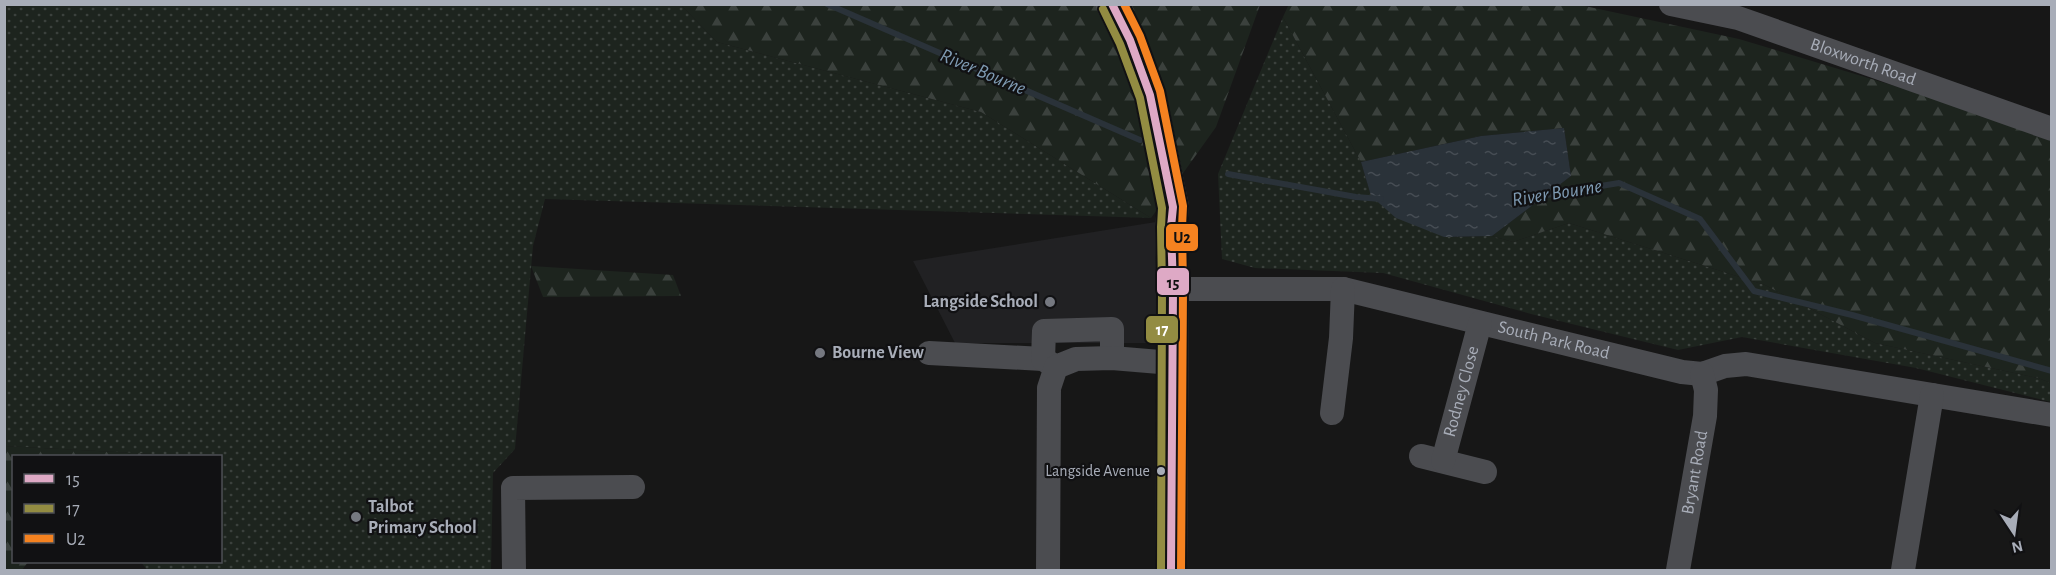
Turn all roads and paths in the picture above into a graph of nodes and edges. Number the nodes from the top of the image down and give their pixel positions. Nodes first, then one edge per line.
1 (1112, 4) edge
2 (1671, 4) edge
3 (1740, 11) edge
4 (2052, 129) edge
5 (1173, 289) junction
6 (1343, 289) junction
7 (1480, 323) junction
8 (929, 353) dead end
9 (1112, 358) junction
10 (1050, 363) junction
11 (1172, 363) junction
12 (1702, 374) junction
13 (1932, 395) junction
14 (1332, 413) dead end
15 (2052, 415) edge
16 (1485, 472) dead end
17 (633, 487) dead end
18 (514, 570) edge
19 (1048, 570) edge
20 (1171, 570) edge
21 (1678, 570) edge
22 (1904, 570) edge

1 - 5 main road
2 - 3 street, Bloxworth Road
3 - 4 street, Bloxworth Road
5 - 6 street, South Park Road
5 - 11 main road
6 - 7 street, South Park Road
6 - 14 street
7 - 12 street, South Park Road
7 - 16 street, Rodney Close
8 - 10 street
9 - 10 street
9 - 10 street
9 - 11 street
10 - 19 street
11 - 20 main road
12 - 13 street, South Park Road
12 - 21 street, Bryant Road
13 - 15 street, South Park Road
13 - 22 street
17 - 18 street

